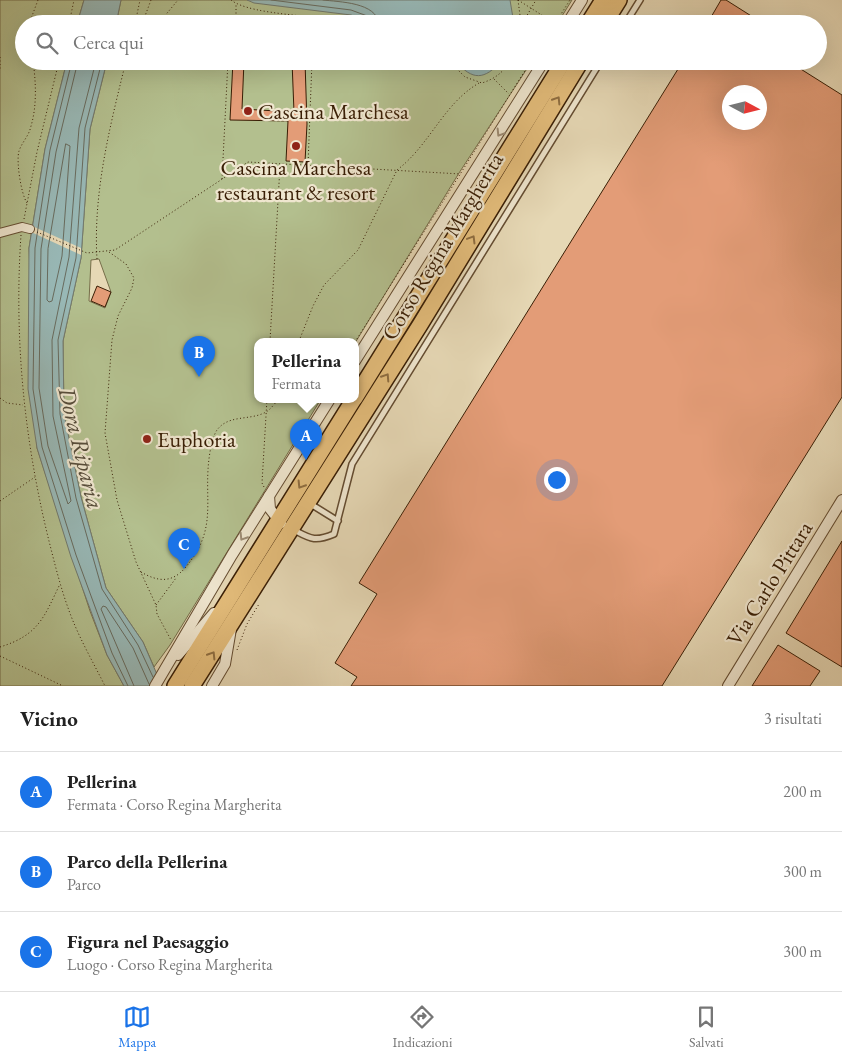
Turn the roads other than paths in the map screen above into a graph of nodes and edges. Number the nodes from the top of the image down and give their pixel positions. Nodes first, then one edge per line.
1 (582, 0) edge
2 (602, 0) edge
3 (619, 0) edge
4 (640, 0) edge
5 (573, 15) edge
6 (593, 15) edge
7 (610, 15) edge
8 (631, 15) edge
9 (538, 70) edge
10 (558, 70) edge
11 (576, 70) edge
12 (595, 70) edge
13 (26, 228) road end
14 (0, 233) edge
15 (359, 355) edge
16 (359, 392) edge
17 (327, 403) edge
18 (352, 403) edge
19 (267, 492) junction
20 (842, 500) edge
21 (307, 501) junction
22 (838, 515) edge
23 (338, 521) junction
24 (285, 525) junction
25 (241, 581) junction
26 (232, 624) junction
27 (164, 671) junction
28 (155, 686) edge
29 (175, 686) edge
30 (192, 686) edge
31 (212, 686) edge
32 (728, 686) edge

1 - 5 street
2 - 6 main road
3 - 7 main road
4 - 8 lane
9 -> 15 street, Corso Regina Margherita
10 - 16 main road, Corso Regina Margherita
21 -> 11 main road, Corso Regina Margherita
12 - 23 lane
13 - 14 street
17 - 19 street, Corso Regina Margherita
18 -> 24 main road, Corso Regina Margherita
19 - 24 street
19 -> 27 street, Corso Regina Margherita
20 - 22 street, Via Carlo Pittara
21 - 23 lane
21 - 24 main road, Corso Regina Margherita
22 - 32 street, Via Carlo Pittara
23 - 24 lane
24 - 25 main road, Corso Regina Margherita
24 - 26 main road, Corso Regina Margherita
25 - 27 street, Corso Regina Margherita
25 - 29 main road, Corso Regina Margherita
30 -> 26 main road, Corso Regina Margherita
26 - 31 street, Corso Regina Margherita
27 - 28 street, Corso Regina Margherita

